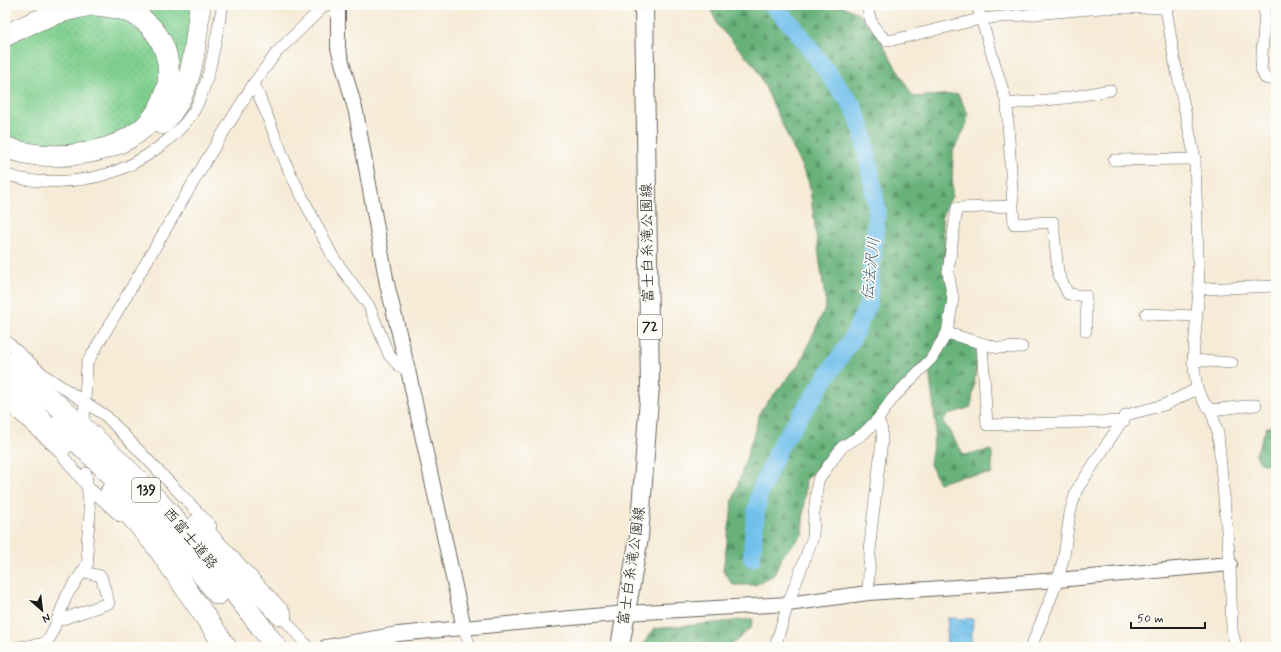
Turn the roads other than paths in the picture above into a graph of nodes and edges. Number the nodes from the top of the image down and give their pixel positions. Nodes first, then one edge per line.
1 (36, 5) edge
2 (93, 5) edge
3 (200, 5) edge
4 (223, 5) edge
5 (325, 5) edge
6 (338, 5) edge
7 (644, 5) edge
8 (868, 5) edge
9 (977, 5) edge
10 (1260, 5) edge
11 (1101, 7) edge
12 (1169, 7) edge
13 (980, 19) junction
14 (5, 26) edge
15 (5, 36) edge
16 (1276, 80) edge
17 (254, 83) junction
18 (1110, 90) dead end
19 (1007, 104) junction
20 (5, 147) edge
21 (5, 158) edge
22 (1195, 159) junction
23 (1114, 160) dead end
24 (5, 174) edge
25 (1012, 206) junction
26 (1276, 286) edge
27 (1199, 289) junction
28 (1146, 314) dead end
29 (1195, 316) junction
30 (1086, 331) dead end
31 (947, 333) junction
32 (5, 340) edge
33 (982, 343) junction
34 (1022, 347) dead end
35 (1193, 360) junction
36 (5, 361) edge
37 (1232, 363) dead end
38 (408, 370) junction
39 (5, 381) edge
40 (1197, 389) junction
41 (85, 401) junction
42 (6, 403) edge
43 (1256, 405) dead end
44 (1210, 410) junction
45 (878, 420) junction
46 (1124, 421) junction
47 (89, 429) junction
48 (86, 473) dead end
49 (87, 486) junction
50 (1230, 564) junction
51 (84, 572) junction
52 (1058, 580) junction
53 (868, 593) junction
54 (788, 604) junction
55 (626, 613) junction
56 (281, 615) junction
57 (58, 621) junction
58 (464, 628) junction
59 (265, 643) edge
60 (20, 647) edge
61 (216, 647) edge
62 (226, 647) edge
63 (308, 647) edge
64 (326, 647) edge
65 (470, 647) edge
66 (620, 647) edge
67 (775, 647) edge
68 (1031, 647) edge
69 (1236, 647) edge

1 - 14 highway
2 - 15 highway
2 - 20 highway
3 - 21 highway
4 - 24 street
5 - 17 street
6 - 38 street
7 - 55 main road, 富士白糸滝公園線 / 72
8 - 13 street
9 - 13 street
10 - 16 street
11 - 12 street
11 - 13 street
12 - 22 street
13 - 19 street
17 - 38 street
17 - 41 street
18 - 19 street
19 - 25 street
22 - 23 street
22 - 27 street
25 - 30 street
25 - 31 street
26 - 27 street
27 - 29 street
28 - 29 street
29 - 35 street
31 - 33 street
31 - 45 street
32 - 41 street
33 - 34 street
33 - 46 street
35 - 37 street
35 - 40 street
36 - 47 highway, 西富士道路 / 139
38 - 58 street
39 - 59 highway, 西富士道路 / 139
39 - 62 highway
40 - 44 street
40 - 46 street
41 - 47 street
41 - 56 street
42 - 49 street
43 - 44 street
44 - 50 street
45 - 53 street
45 - 54 street
46 - 52 street
47 - 56 highway
47 - 59 highway, 西富士道路 / 139
48 - 49 street
49 - 51 street
49 - 61 street
50 - 52 street
50 - 69 street
51 - 57 street
51 - 57 street
52 - 53 street
52 - 68 street
53 - 54 street
54 - 55 street
54 - 67 street
55 - 58 street
55 - 66 main road, 富士白糸滝公園線 / 72
56 - 63 street
57 - 60 street
58 - 64 street
58 - 65 street

